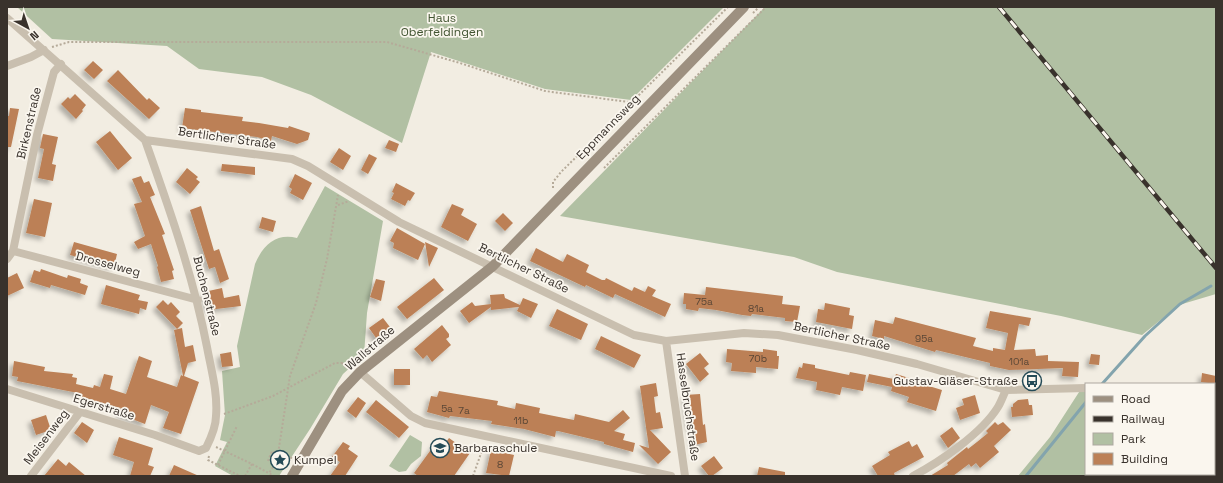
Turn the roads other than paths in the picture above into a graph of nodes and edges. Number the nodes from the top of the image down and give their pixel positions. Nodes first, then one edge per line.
1 (744, 7) edge
2 (7, 18) edge
3 (44, 50) junction
4 (61, 64) junction
5 (7, 66) edge
6 (145, 140) junction
7 (13, 251) junction
8 (7, 259) edge
9 (493, 266) junction
10 (198, 300) junction
11 (666, 341) junction
12 (361, 370) junction
13 (1085, 388) edge
14 (7, 389) edge
15 (1006, 390) junction
16 (80, 412) junction
17 (211, 445) joint
18 (31, 476) edge
19 (292, 476) edge
20 (671, 476) edge
21 (685, 476) edge
22 (913, 476) edge

1 - 9 street, Eppmannsweg
2 - 3 street
3 - 4 street
3 - 5 street
4 - 6 street
4 - 7 street, Birkenstraße
6 - 9 street, Bertlicher Straße
6 - 10 street, Buchenstraße
7 - 8 street, Birkenstraße
7 - 10 street, Drosselweg
9 - 11 street, Bertlicher Straße
9 - 12 street, Wallstraße
10 - 17 street, Buchenstraße
11 - 15 street, Bertlicher Straße
11 - 21 street, Hasselbruchstraße
12 - 19 street, Wallstraße
12 - 20 street
13 - 15 street, Bertlicher Straße
14 - 16 street, Egerstraße
15 - 22 street
16 - 17 street, Egerstraße
16 - 18 street, Meisenweg

